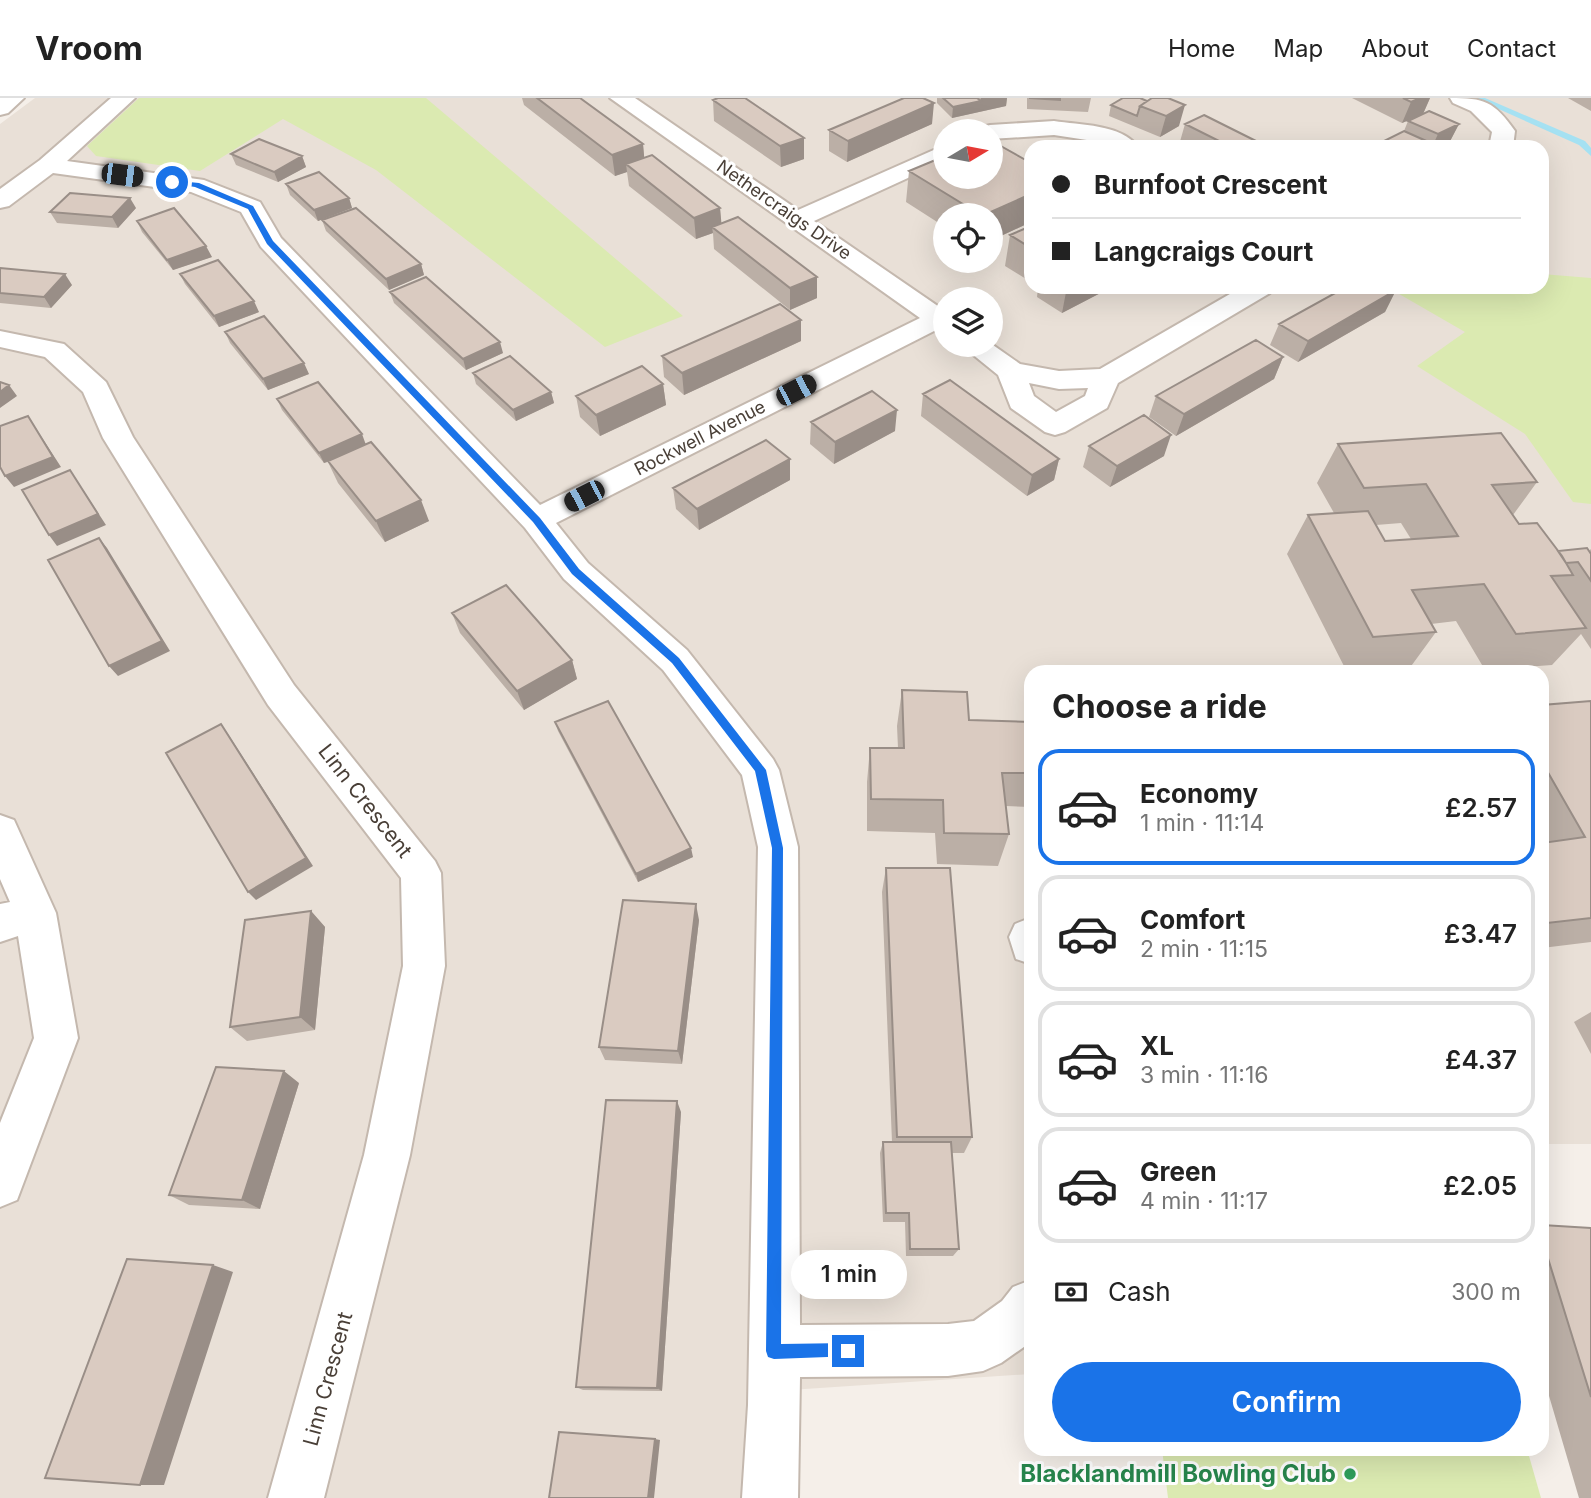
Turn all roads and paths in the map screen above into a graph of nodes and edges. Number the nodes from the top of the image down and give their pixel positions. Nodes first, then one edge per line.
1 (13, 98) edge
2 (124, 98) edge
3 (621, 98) edge
4 (1461, 98) edge
5 (0, 108) edge
6 (1003, 131) edge
7 (1113, 140) edge
8 (1502, 140) edge
9 (933, 157) edge
10 (48, 165) junction
11 (0, 201) edge
12 (798, 219) junction
13 (1249, 294) edge
14 (933, 315) edge
15 (933, 325) edge
16 (0, 339) edge
17 (992, 357) edge
18 (1011, 371) junction
19 (1106, 378) junction
20 (536, 520) junction
21 (0, 832) edge
22 (18, 918) edge
23 (0, 1183) edge
24 (1024, 1314) edge
25 (774, 1351) junction
26 (296, 1498) edge
27 (770, 1498) edge

1 - 5 street
2 - 10 street
3 - 12 street, Nethercraigs Drive
4 - 8 street
6 - 7 street
9 - 12 street
10 - 11 street
10 - 20 street
12 - 14 street, Nethercraigs Drive
13 - 19 street
15 - 20 street, Rockwell Avenue
16 - 26 street, Linn Crescent
17 - 18 street
18 - 19 street
18 - 19 street
20 - 25 street
21 - 22 street
22 - 23 street
24 - 25 street
25 - 27 street

